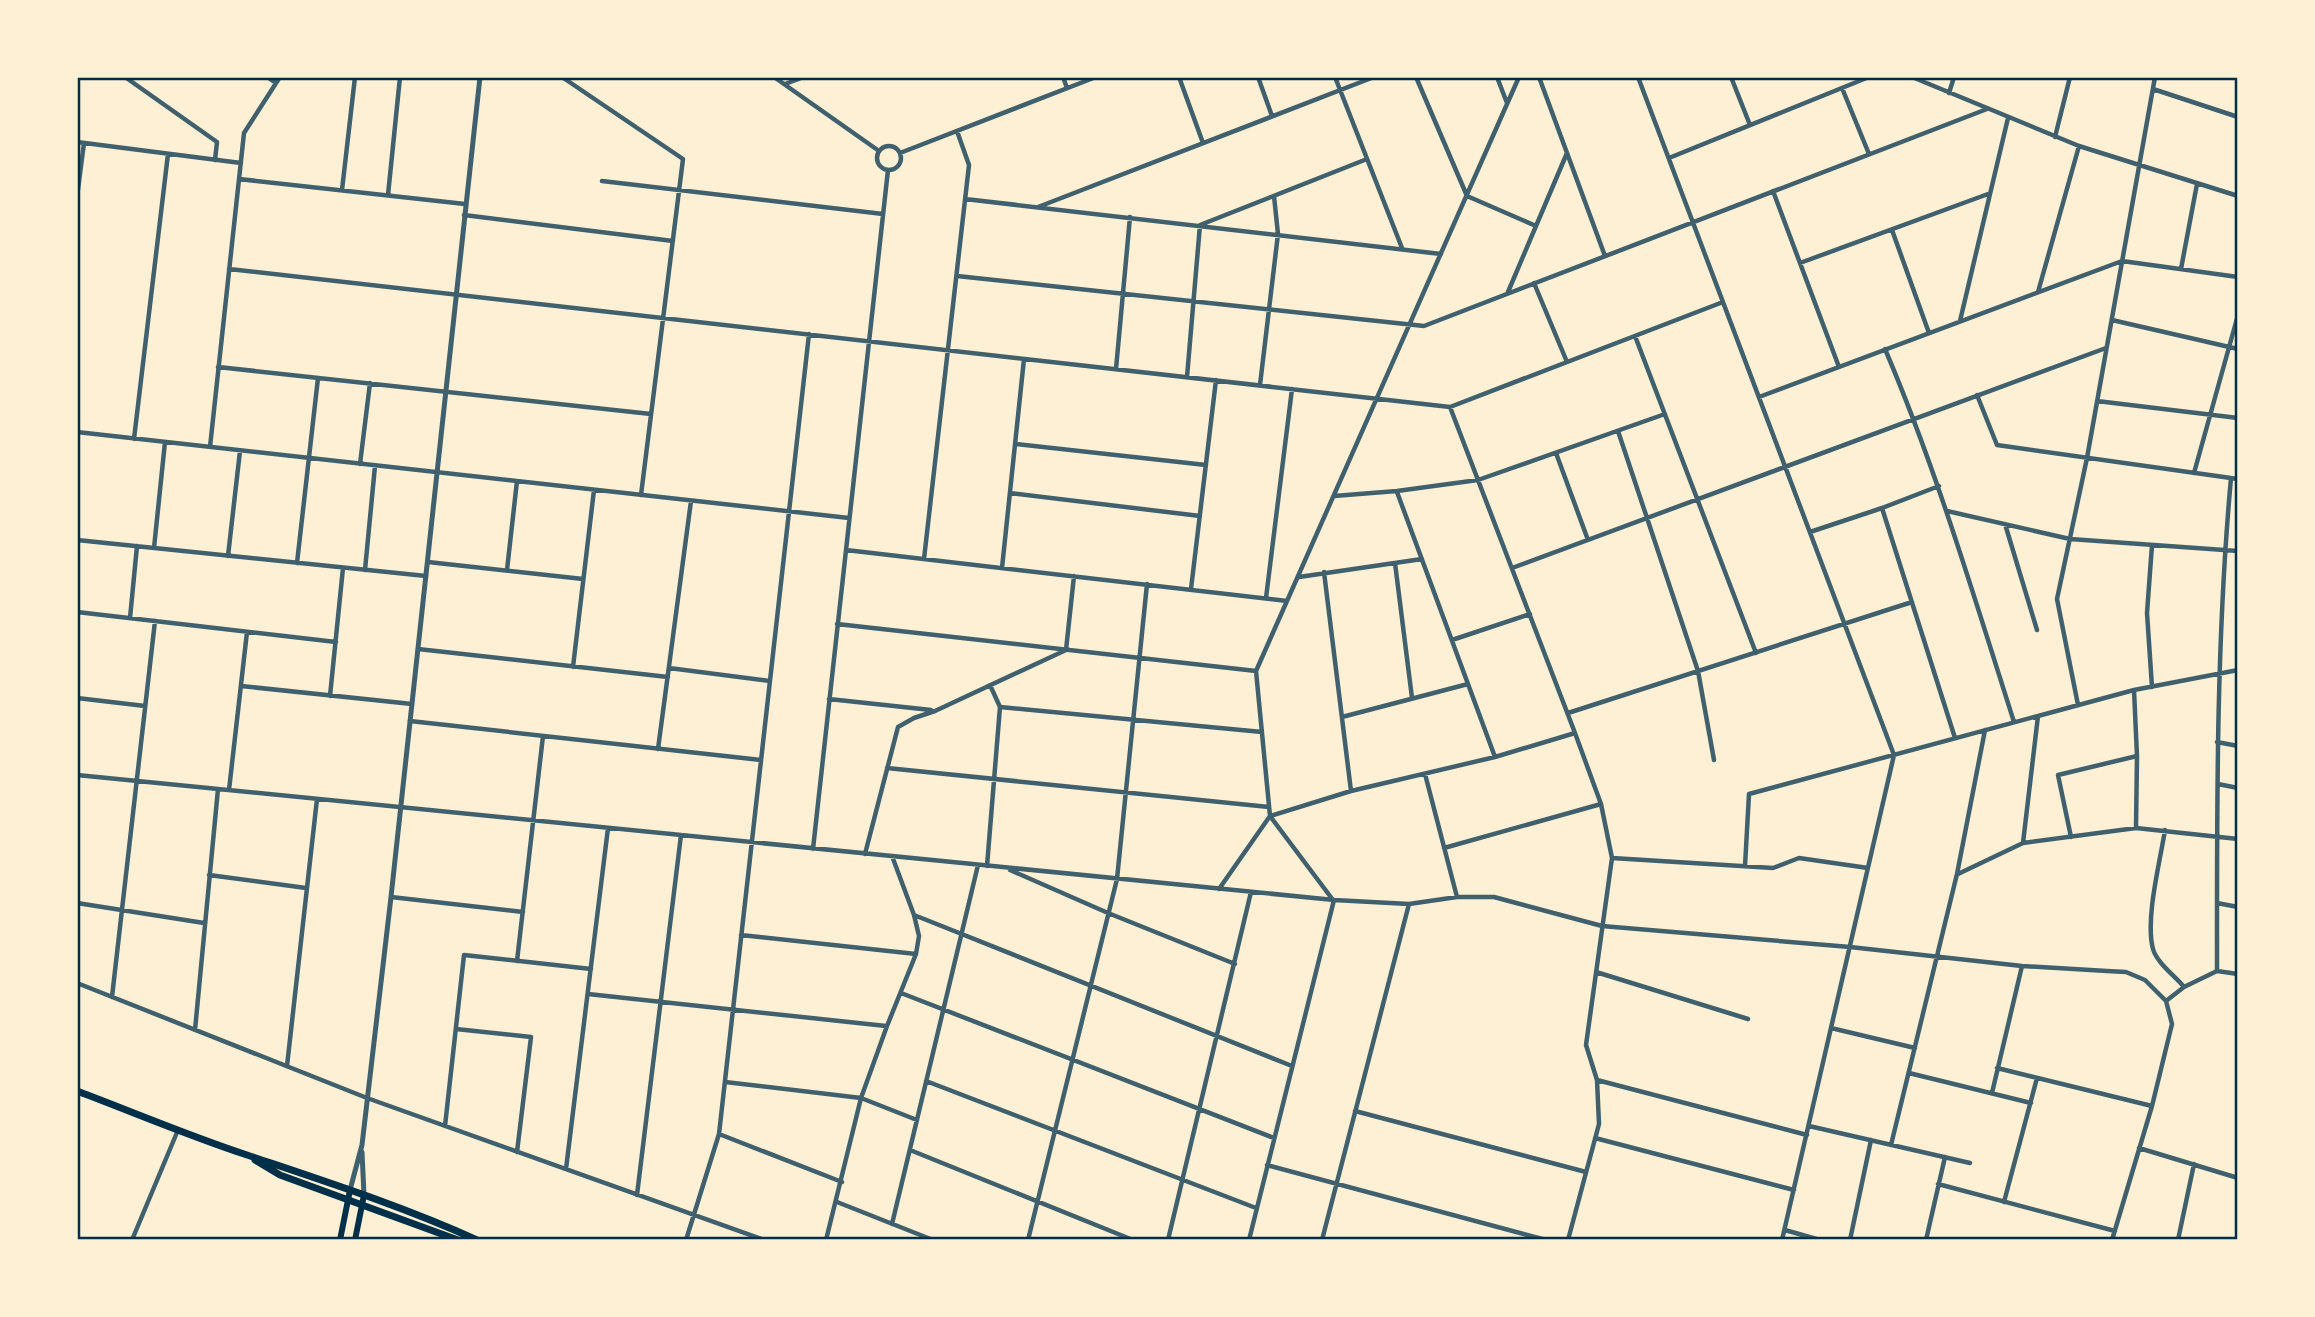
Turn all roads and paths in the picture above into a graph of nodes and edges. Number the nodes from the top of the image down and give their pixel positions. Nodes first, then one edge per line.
1 (125, 77) edge
2 (267, 77) edge
3 (280, 77) edge
4 (355, 77) edge
5 (400, 77) edge
6 (480, 77) edge
7 (562, 77) edge
8 (774, 77) edge
9 (804, 77) edge
10 (1063, 77) edge
11 (1096, 77) edge
12 (1179, 77) edge
13 (1258, 77) edge
14 (1335, 77) edge
15 (1374, 77) edge
16 (1416, 77) edge
17 (1497, 77) edge
18 (1519, 77) edge
19 (1539, 77) edge
20 (1638, 77) edge
21 (1731, 77) edge
22 (1869, 77) edge
23 (1912, 77) edge
24 (1954, 77) edge
25 (2070, 77) edge
26 (2155, 77) edge
27 (276, 83) junction
28 (785, 85) junction
29 (1067, 88) junction
30 (1842, 88) junction
31 (2153, 89) junction
32 (1340, 90) junction
33 (1949, 93) junction
34 (1507, 103) junction
35 (1987, 109) junction
36 (1272, 116) junction
37 (2238, 117) edge
38 (2008, 118) junction
39 (1750, 125) junction
40 (957, 131) junction
41 (2055, 137) junction
42 (80, 143) edge
43 (1203, 143) junction
44 (2079, 146) junction
45 (879, 151) junction
46 (900, 153) junction
47 (1567, 153) junction
48 (167, 154) junction
49 (1869, 155) junction
50 (1669, 158) junction
51 (1367, 159) junction
52 (215, 160) junction
53 (241, 163) junction
54 (2139, 166) junction
55 (888, 170) junction
56 (239, 179) junction
57 (602, 181) dead end
58 (2197, 184) junction
59 (342, 190) junction
60 (679, 190) junction
61 (1773, 191) junction
62 (1989, 194) junction
63 (388, 195) junction
64 (1274, 196) junction
65 (1466, 196) junction
66 (77, 197) edge
67 (2238, 197) edge
68 (965, 199) junction
69 (465, 204) junction
70 (1037, 207) junction
71 (883, 214) junction
72 (464, 215) junction
73 (1130, 217) junction
74 (1693, 222) junction
75 (1200, 225) junction
76 (1536, 226) junction
77 (1892, 230) junction
78 (1278, 234) junction
79 (673, 241) junction
80 (1402, 248) junction
81 (1441, 254) junction
82 (1605, 256) junction
83 (2122, 261) junction
84 (1800, 263) junction
85 (2181, 269) junction
86 (229, 270) junction
87 (957, 276) junction
88 (2238, 277) edge
89 (1534, 283) junction
90 (2038, 292) junction
91 (1508, 293) junction
92 (1124, 294) junction
93 (456, 295) junction
94 (1193, 301) junction
95 (1723, 302) junction
96 (1269, 309) junction
97 (2238, 315) edge
98 (663, 318) junction
99 (2112, 320) junction
100 (1959, 322) junction
101 (1409, 326) junction
102 (1929, 333) junction
103 (808, 334) junction
104 (1635, 336) junction
105 (869, 341) junction
106 (2107, 347) junction
107 (2229, 347) junction
108 (1885, 349) junction
109 (2238, 349) edge
110 (948, 350) junction
111 (1024, 359) junction
112 (1567, 362) junction
113 (218, 367) junction
114 (1839, 367) junction
115 (1116, 369) junction
116 (318, 377) junction
117 (1187, 377) junction
118 (1216, 380) junction
119 (370, 383) junction
120 (1260, 385) junction
121 (1292, 389) junction
122 (446, 392) junction
123 (1977, 395) junction
124 (1759, 397) junction
125 (1375, 398) junction
126 (2097, 401) junction
127 (1450, 407) junction
128 (652, 414) junction
129 (1665, 414) junction
130 (2211, 415) junction
131 (1914, 418) junction
132 (2238, 418) edge
133 (1618, 431) junction
134 (77, 432) edge
135 (134, 439) junction
136 (165, 442) junction
137 (1015, 444) junction
138 (210, 447) junction
139 (240, 451) junction
140 (1556, 453) junction
141 (309, 458) junction
142 (2087, 458) junction
143 (360, 464) junction
144 (1206, 465) junction
145 (375, 466) junction
146 (1785, 466) junction
147 (437, 472) junction
148 (2194, 473) junction
149 (2231, 478) junction
150 (2238, 479) edge
151 (1478, 480) junction
152 (517, 481) junction
153 (1939, 486) junction
154 (594, 490) junction
155 (1397, 491) junction
156 (1010, 494) junction
157 (641, 495) junction
158 (1334, 496) junction
159 (1697, 499) junction
160 (691, 501) junction
161 (1882, 508) junction
162 (1947, 511) junction
163 (789, 512) junction
164 (1200, 516) junction
165 (1647, 517) junction
166 (849, 518) junction
167 (2005, 524) junction
168 (1810, 532) junction
169 (2070, 539) junction
170 (77, 540) edge
171 (1588, 540) junction
172 (2152, 545) junction
173 (136, 546) junction
174 (154, 548) junction
175 (846, 550) junction
176 (2225, 550) junction
177 (2238, 551) edge
178 (228, 555) junction
179 (924, 559) junction
180 (1422, 559) junction
181 (428, 562) junction
182 (297, 563) junction
183 (1395, 563) junction
184 (344, 568) junction
185 (1002, 568) junction
186 (1512, 568) junction
187 (365, 570) junction
188 (507, 570) junction
189 (1324, 572) junction
190 (426, 576) junction
191 (1074, 576) junction
192 (1298, 577) junction
193 (583, 579) junction
194 (1147, 584) junction
195 (1191, 589) junction
196 (1266, 598) junction
197 (1287, 601) junction
198 (1912, 602) junction
199 (77, 612) edge
200 (1530, 614) junction
201 (130, 618) junction
202 (155, 621) junction
203 (838, 624) junction
204 (1845, 624) junction
205 (2037, 631) dead end
206 (247, 632) junction
207 (1452, 640) junction
208 (336, 642) junction
209 (418, 649) junction
210 (1066, 650) junction
211 (1756, 653) junction
212 (1139, 658) junction
213 (573, 667) junction
214 (669, 668) junction
215 (2238, 670) edge
216 (1256, 671) junction
217 (1698, 671) junction
218 (2218, 674) junction
219 (668, 677) junction
220 (770, 681) junction
221 (1468, 684) junction
222 (241, 685) junction
223 (990, 685) junction
224 (2152, 687) junction
225 (2134, 690) junction
226 (330, 696) junction
227 (77, 698) edge
228 (1412, 698) junction
229 (829, 699) junction
230 (412, 704) junction
231 (2078, 705) junction
232 (145, 706) junction
233 (1000, 707) junction
234 (935, 711) junction
235 (1568, 713) junction
236 (2038, 716) junction
237 (1342, 717) junction
238 (1133, 720) junction
239 (411, 722) junction
240 (2014, 722) junction
241 (1985, 730) junction
242 (1262, 732) junction
243 (1575, 733) junction
244 (543, 736) junction
245 (1955, 738) junction
246 (2217, 742) junction
247 (2238, 746) edge
248 (658, 749) junction
249 (1894, 755) junction
250 (2137, 756) junction
251 (1495, 757) junction
252 (761, 760) junction
253 (1714, 760) dead end
254 (887, 768) junction
255 (1425, 774) junction
256 (77, 775) edge
257 (994, 779) junction
258 (135, 781) junction
259 (2218, 785) junction
260 (2238, 788) edge
261 (218, 789) junction
262 (229, 790) junction
263 (1351, 791) junction
264 (1126, 793) junction
265 (317, 799) junction
266 (1601, 804) junction
267 (1269, 807) junction
268 (402, 808) junction
269 (1270, 816) junction
270 (533, 821) junction
271 (608, 828) junction
272 (2136, 828) junction
273 (2165, 831) junction
274 (681, 835) junction
275 (2217, 835) junction
276 (2071, 837) junction
277 (2238, 839) edge
278 (752, 842) junction
279 (2023, 843) junction
280 (1444, 848) junction
281 (813, 849) junction
282 (865, 854) junction
283 (892, 856) junction
284 (1612, 858) junction
285 (978, 865) junction
286 (987, 866) junction
287 (1745, 866) junction
288 (1003, 868) junction
289 (1868, 868) junction
290 (1957, 874) junction
291 (209, 875) junction
292 (1117, 879) junction
293 (306, 888) junction
294 (1219, 889) junction
295 (1251, 892) junction
296 (1457, 897) junction
297 (391, 898) junction
298 (1334, 900) junction
299 (77, 903) edge
300 (2217, 903) junction
301 (1409, 904) junction
302 (2238, 907) edge
303 (121, 910) junction
304 (523, 912) junction
305 (1108, 913) junction
306 (914, 915) junction
307 (204, 923) junction
308 (1602, 926) junction
309 (961, 935) junction
310 (741, 936) junction
311 (1850, 947) junction
312 (916, 954) junction
313 (1935, 957) junction
314 (517, 961) junction
315 (1235, 964) junction
316 (2021, 966) junction
317 (591, 969) junction
318 (2217, 971) junction
319 (1596, 972) junction
320 (2238, 974) edge
321 (77, 983) edge
322 (1091, 986) junction
323 (2184, 987) junction
324 (901, 993) junction
325 (588, 994) junction
326 (112, 997) junction
327 (2166, 1001) junction
328 (661, 1002) junction
329 (733, 1010) junction
330 (943, 1010) junction
331 (1748, 1019) dead end
332 (887, 1026) junction
333 (1831, 1028) junction
334 (456, 1029) junction
335 (195, 1030) junction
336 (1218, 1036) junction
337 (1915, 1048) junction
338 (1072, 1060) junction
339 (287, 1066) junction
340 (1292, 1066) junction
341 (1997, 1068) junction
342 (1909, 1073) junction
343 (2038, 1078) junction
344 (1597, 1080) junction
345 (926, 1081) junction
346 (725, 1082) junction
347 (77, 1091) edge
348 (1992, 1093) junction
349 (367, 1098) junction
350 (861, 1098) junction
351 (2031, 1103) junction
352 (2152, 1106) junction
353 (1200, 1109) junction
354 (1355, 1111) junction
355 (917, 1120) junction
356 (445, 1126) junction
357 (1809, 1126) junction
358 (178, 1129) junction
359 (1055, 1131) junction
360 (719, 1134) junction
361 (1807, 1135) junction
362 (1274, 1138) junction
363 (1595, 1138) junction
364 (1871, 1140) junction
365 (362, 1145) junction
366 (1891, 1145) junction
367 (2140, 1148) junction
368 (910, 1150) junction
369 (517, 1152) junction
370 (246, 1155) junction
371 (1945, 1157) junction
372 (1970, 1163) dead end
373 (2194, 1164) junction
374 (1267, 1165) junction
375 (566, 1169) junction
376 (1586, 1172) junction
377 (2238, 1178) edge
378 (1183, 1180) junction
379 (842, 1182) junction
380 (1337, 1184) junction
381 (1938, 1184) junction
382 (350, 1190) junction
383 (1794, 1190) junction
384 (364, 1195) junction
385 (637, 1195) junction
386 (349, 1200) junction
387 (1038, 1201) junction
388 (837, 1202) junction
389 (2004, 1202) junction
390 (362, 1206) junction
391 (1256, 1208) junction
392 (694, 1215) junction
393 (892, 1224) junction
394 (1784, 1230) junction
395 (2115, 1231) junction
396 (132, 1240) edge
397 (340, 1240) edge
398 (355, 1240) edge
399 (458, 1240) edge
400 (477, 1240) edge
401 (685, 1240) edge
402 (764, 1240) edge
403 (827, 1240) edge
404 (933, 1240) edge
405 (1028, 1240) edge
406 (1133, 1240) edge
407 (1168, 1240) edge
408 (1248, 1240) edge
409 (1322, 1240) edge
410 (1546, 1240) edge
411 (1568, 1240) edge
412 (1782, 1240) edge
413 (1820, 1240) edge
414 (1850, 1240) edge
415 (1926, 1240) edge
416 (2112, 1240) edge
417 (2178, 1240) edge

1 - 52 street
2 - 27 street
3 - 27 street
4 - 59 street
5 - 63 street
6 - 69 street
7 - 60 street
8 - 28 street
9 - 28 street
10 - 29 street
11 - 29 street
12 - 43 street
13 - 36 street
14 - 32 street
15 - 32 street
16 - 65 street
17 - 34 street
18 - 34 street
19 - 47 street
20 - 50 street
21 - 39 street
22 - 30 street
23 - 33 street
24 - 33 street
25 - 41 street
26 - 31 street
27 - 53 street
28 - 45 street
29 - 40 street
30 - 39 street
30 - 49 street
31 - 37 street
31 - 54 street
32 - 36 street
32 - 51 street
33 - 35 street
34 - 65 street
35 - 38 street
35 - 49 street
36 - 43 street
38 - 41 street
38 - 62 street
39 - 50 street
40 - 46 street
40 - 68 street
41 - 44 street
42 - 48 street
42 - 66 street
43 - 70 street
44 - 54 street
44 - 90 street
45 - 46 street
45 - 55 street
46 - 55 street
47 - 76 street
47 - 82 street
48 - 52 street
48 - 135 street
49 - 61 street
50 - 74 street
51 - 64 street
51 - 80 street
52 - 53 street
53 - 56 street
54 - 58 street
54 - 83 street
55 - 71 street
56 - 59 street
56 - 86 street
57 - 60 street
58 - 67 street
58 - 85 street
59 - 63 street
60 - 71 street
60 - 79 street
61 - 74 street
61 - 84 street
62 - 77 street
62 - 100 street
63 - 69 street
64 - 75 street
64 - 78 street
65 - 76 street
65 - 81 street
68 - 70 street
68 - 87 street
69 - 72 street
70 - 73 street
71 - 105 street
72 - 79 street
72 - 93 street
73 - 75 street
73 - 92 street
74 - 82 street
74 - 95 street
75 - 78 street
75 - 94 street
76 - 91 street
77 - 84 street
77 - 102 street
78 - 80 street
78 - 96 street
79 - 98 street
80 - 81 street
81 - 101 street
82 - 89 street
83 - 85 street
83 - 90 street
83 - 99 street
84 - 114 street
85 - 88 street
86 - 93 street
86 - 113 street
87 - 92 street
87 - 110 street
89 - 91 street
89 - 112 street
90 - 100 street
91 - 101 street
92 - 94 street
92 - 115 street
93 - 98 street
93 - 122 street
94 - 96 street
94 - 117 street
95 - 104 street
95 - 124 street
96 - 101 street
96 - 120 street
97 - 107 street
98 - 103 street
98 - 128 street
99 - 106 street
99 - 107 street
100 - 102 street
101 - 125 street
102 - 108 street
103 - 105 street
103 - 163 street
104 - 112 street
104 - 129 street
105 - 110 street
105 - 166 street
106 - 123 street
106 - 126 street
107 - 109 street
107 - 130 street
108 - 114 street
108 - 131 street
110 - 111 street
110 - 179 street
111 - 115 street
111 - 137 street
112 - 127 street
113 - 116 street
113 - 138 street
114 - 124 street
115 - 117 street
116 - 119 street
116 - 141 street
117 - 118 street
118 - 120 street
118 - 144 street
119 - 122 street
119 - 143 street
120 - 121 street
121 - 125 street
121 - 196 street
122 - 128 street
122 - 147 street
123 - 131 street
123 - 142 street
124 - 146 street
125 - 127 street
125 - 158 street
126 - 130 street
126 - 142 street
127 - 151 street
128 - 157 street
129 - 133 street
129 - 159 street
130 - 132 street
130 - 148 street
131 - 146 street
131 - 153 street
133 - 140 street
133 - 165 street
134 - 135 street
135 - 136 street
136 - 138 street
136 - 174 street
137 - 144 street
137 - 156 street
138 - 139 street
139 - 141 street
139 - 178 street
140 - 151 street
140 - 171 street
141 - 143 street
141 - 182 street
142 - 148 street
142 - 169 street
143 - 145 street
144 - 164 street
145 - 147 street
145 - 187 street
146 - 159 street
146 - 168 street
147 - 152 street
147 - 181 street
148 - 149 street
149 - 150 street
149 - 176 street
151 - 155 street
151 - 186 street
152 - 154 street
152 - 188 street
153 - 161 street
153 - 162 street
154 - 157 street
154 - 193 street
155 - 158 street
155 - 180 street
156 - 164 street
156 - 185 street
157 - 160 street
158 - 192 street
159 - 165 street
159 - 211 street
160 - 163 street
160 - 214 street
161 - 168 street
161 - 198 street
162 - 167 street
162 - 240 street
163 - 166 street
163 - 220 street
164 - 195 street
165 - 171 street
165 - 217 street
166 - 175 street
167 - 169 street
167 - 205 street
168 - 204 street
169 - 172 street
169 - 231 street
170 - 173 street
171 - 186 street
172 - 176 street
172 - 224 street
173 - 174 street
173 - 201 street
174 - 178 street
175 - 179 street
175 - 203 street
176 - 177 street
176 - 218 street
178 - 182 street
179 - 185 street
180 - 183 street
180 - 207 street
181 - 188 street
181 - 190 street
182 - 184 street
183 - 189 street
183 - 228 street
184 - 187 street
184 - 208 street
185 - 191 street
186 - 200 street
187 - 190 street
188 - 193 street
189 - 192 street
189 - 237 street
190 - 209 street
191 - 194 street
191 - 210 street
192 - 197 street
193 - 213 street
194 - 195 street
194 - 212 street
195 - 196 street
196 - 197 street
197 - 216 street
198 - 204 street
198 - 245 street
199 - 201 street
200 - 207 street
200 - 235 street
201 - 202 street
202 - 206 street
202 - 232 street
203 - 210 street
203 - 229 street
204 - 211 street
204 - 249 street
206 - 208 street
206 - 222 street
207 - 221 street
208 - 226 street
209 - 213 street
209 - 230 street
210 - 212 street
210 - 223 street
211 - 217 street
212 - 216 street
212 - 238 street
213 - 219 street
214 - 219 street
214 - 220 street
215 - 218 street
216 - 242 street
217 - 235 street
217 - 253 street
218 - 224 street
218 - 246 street
219 - 248 street
220 - 252 street
221 - 228 street
221 - 251 street
222 - 226 street
222 - 262 street
223 - 233 street
223 - 234 street
224 - 225 street
225 - 231 street
225 - 250 street
226 - 230 street
227 - 232 street
228 - 237 street
229 - 234 street
229 - 281 street
230 - 239 street
231 - 236 street
232 - 258 street
233 - 238 street
233 - 257 street
234 - 254 street
235 - 243 street
236 - 240 street
236 - 279 street
237 - 263 street
238 - 242 street
238 - 264 street
239 - 244 street
239 - 268 street
240 - 241 street
241 - 245 street
241 - 290 street
242 - 267 street
243 - 251 street
243 - 266 street
244 - 248 street
244 - 270 street
245 - 249 street
246 - 247 street
246 - 259 street
248 - 252 street
249 - 287 street
249 - 289 street
250 - 272 street
250 - 276 street
251 - 255 street
252 - 278 street
254 - 257 street
254 - 282 street
255 - 263 street
255 - 280 street
256 - 258 street
257 - 264 street
257 - 286 street
258 - 261 street
258 - 303 street
259 - 260 street
259 - 275 street
261 - 262 street
261 - 291 street
262 - 265 street
263 - 269 street
264 - 267 street
264 - 292 street
265 - 268 street
265 - 293 street
266 - 280 street
266 - 284 street
267 - 269 street
268 - 270 street
268 - 297 street
269 - 294 street
269 - 298 street
270 - 271 street
270 - 304 street
271 - 274 street
271 - 317 street
272 - 273 street
272 - 276 street
273 - 275 street
273 - 323 street
274 - 278 street
274 - 328 street
275 - 277 street
275 - 300 street
276 - 279 street
278 - 281 street
278 - 310 street
279 - 290 street
280 - 296 street
281 - 282 street
282 - 283 street
283 - 285 street
283 - 306 street
284 - 287 street
284 - 308 street
285 - 286 street
285 - 309 street
286 - 288 street
287 - 289 street
288 - 292 street
288 - 305 street
289 - 311 street
290 - 313 street
291 - 293 street
291 - 307 street
292 - 294 street
292 - 305 street
293 - 339 street
294 - 295 street
295 - 298 street
295 - 315 street
296 - 301 street
296 - 308 street
297 - 304 street
297 - 349 street
298 - 301 street
298 - 340 street
299 - 303 street
300 - 302 street
300 - 318 street
301 - 354 street
303 - 307 street
303 - 326 street
304 - 314 street
305 - 315 street
305 - 322 street
306 - 309 street
306 - 312 street
307 - 335 street
308 - 311 street
308 - 319 street
309 - 322 street
309 - 330 street
310 - 312 street
310 - 329 street
311 - 313 street
311 - 333 street
312 - 324 street
313 - 316 street
313 - 337 street
314 - 317 street
314 - 334 street
315 - 336 street
316 - 327 street
316 - 341 street
317 - 325 street
318 - 320 street
318 - 323 street
319 - 331 street
319 - 344 street
321 - 326 street
322 - 336 street
322 - 338 street
323 - 327 street
324 - 330 street
324 - 332 street
325 - 328 street
325 - 375 street
326 - 335 street
327 - 352 street
328 - 329 street
328 - 385 street
329 - 332 street
329 - 346 street
330 - 338 street
330 - 345 street
332 - 350 street
333 - 337 street
333 - 357 street
334 - 356 street
334 - 369 street
335 - 339 street
336 - 340 street
336 - 353 street
337 - 342 street
338 - 353 street
338 - 359 street
339 - 349 street
340 - 362 street
341 - 343 street
341 - 348 street
342 - 348 street
342 - 366 street
343 - 351 street
343 - 352 street
344 - 361 street
344 - 363 street
345 - 355 street
345 - 359 street
346 - 350 street
346 - 360 street
347 - 358 highway
348 - 351 street
349 - 356 street
349 - 365 street
350 - 355 street
350 - 379 street
351 - 389 street
352 - 367 street
353 - 362 street
353 - 378 street
354 - 376 street
354 - 380 street
355 - 368 street
356 - 369 street
357 - 361 street
357 - 364 street
358 - 370 highway
358 - 396 street
359 - 378 street
359 - 387 street
360 - 379 street
360 - 392 street
361 - 383 street
362 - 374 street
363 - 376 street
363 - 383 street
364 - 366 street
364 - 414 street
365 - 382 street
365 - 384 street
366 - 371 street
367 - 373 street
367 - 395 street
368 - 387 street
368 - 393 street
369 - 375 street
370 - 382 highway
370 - 386 highway
371 - 372 street
371 - 381 street
373 - 377 street
373 - 417 street
374 - 380 street
374 - 391 street
375 - 385 street
376 - 411 street
378 - 391 street
378 - 407 street
379 - 388 street
380 - 409 street
380 - 410 street
381 - 389 street
381 - 415 street
382 - 384 highway
382 - 386 main road
383 - 394 street
384 - 390 main road
384 - 400 highway
385 - 392 street
386 - 390 highway
386 - 397 main road
387 - 405 street
387 - 406 street
388 - 393 street
388 - 403 street
389 - 395 street
390 - 398 main road
390 - 399 highway
391 - 408 street
392 - 401 street
392 - 402 street
393 - 404 street
394 - 412 street
394 - 413 street
395 - 416 street

